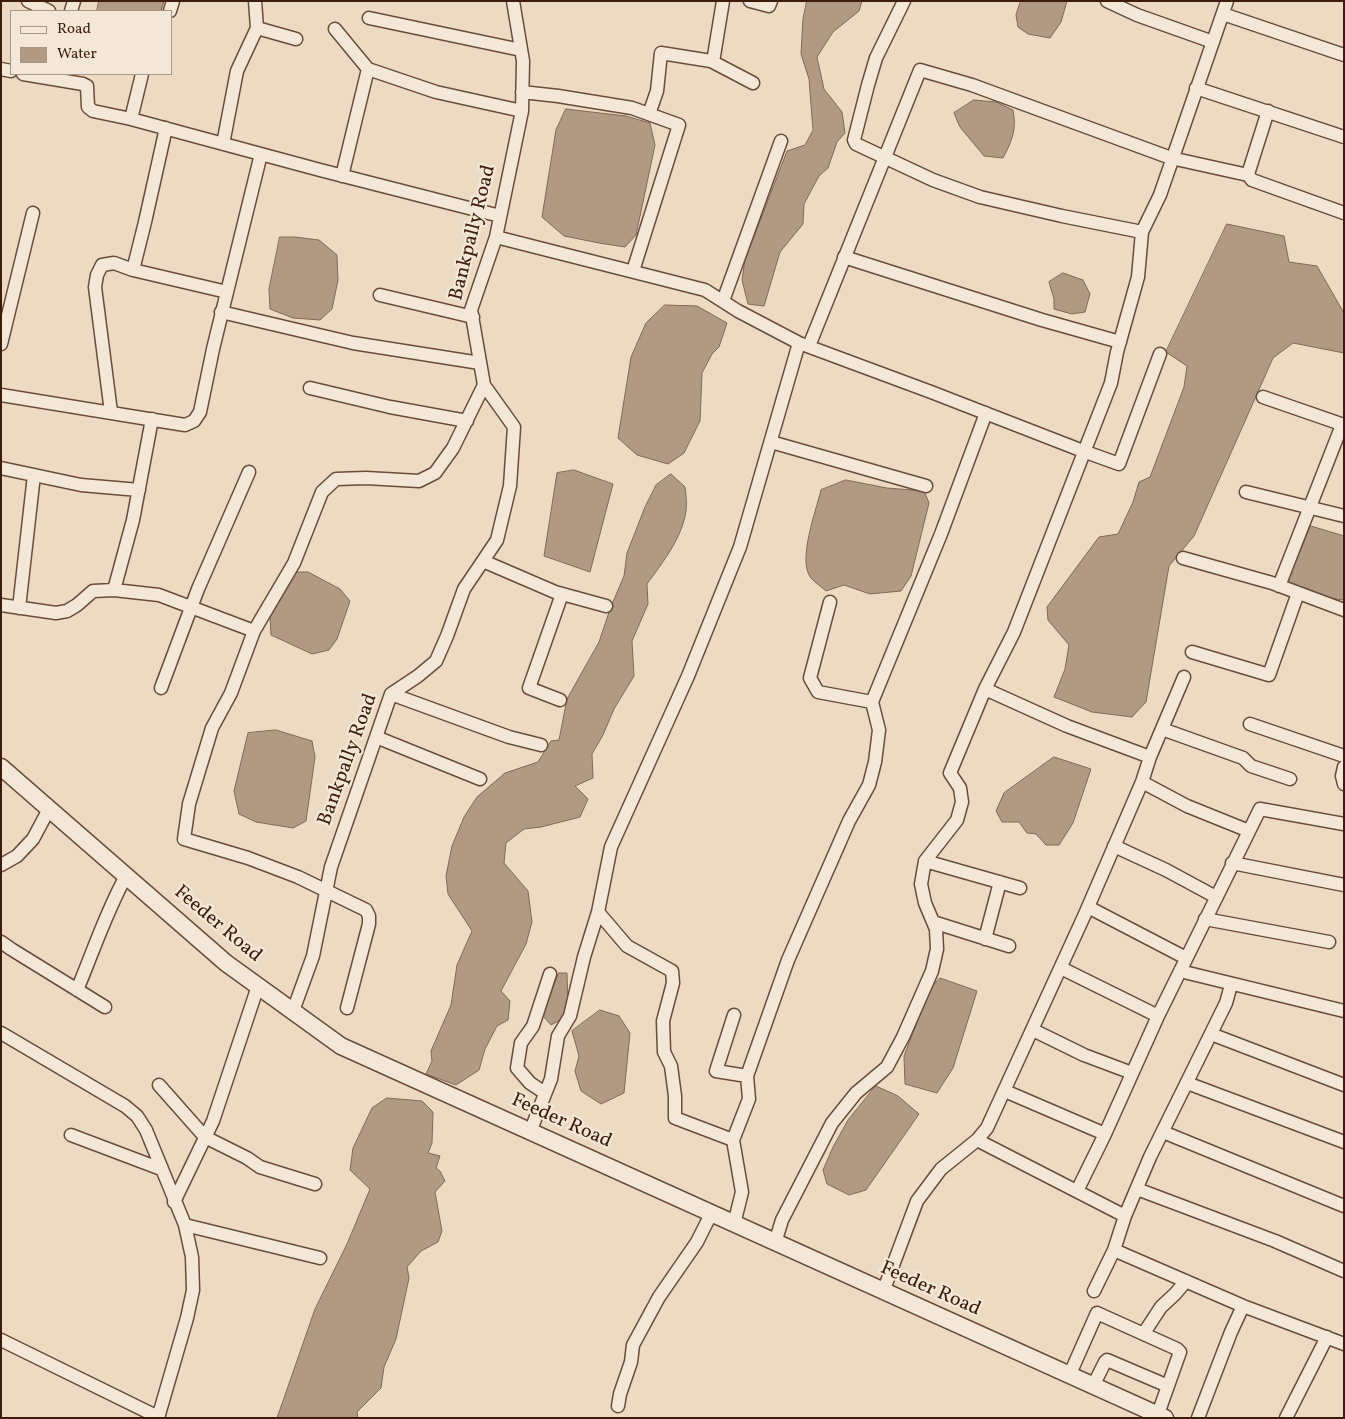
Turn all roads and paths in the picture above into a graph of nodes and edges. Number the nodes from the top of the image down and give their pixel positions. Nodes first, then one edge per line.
1 (28, 1) edge
2 (513, 1) edge
3 (723, 1) edge
4 (750, 1) edge
5 (771, 1) edge
6 (904, 1) edge
7 (1107, 1) edge
8 (1226, 1) edge
9 (253, 2) edge
10 (47, 10) edge
11 (1223, 14) junction
12 (369, 18) dead end
13 (257, 28) junction
14 (335, 28) dead end
15 (296, 39) dead end
16 (1213, 42) junction
17 (522, 50) junction
18 (1344, 55) edge
19 (713, 62) junction
20 (368, 70) junction
21 (29, 75) edge
22 (142, 75) edge
23 (753, 82) dead end
24 (1196, 88) junction
25 (522, 92) junction
26 (522, 111) junction
27 (1268, 111) junction
28 (650, 114) junction
29 (132, 119) junction
30 (166, 128) junction
31 (1344, 137) edge
32 (781, 141) dead end
33 (223, 144) junction
34 (260, 154) junction
35 (885, 157) junction
36 (1172, 158) junction
37 (1248, 175) junction
38 (342, 176) junction
39 (33, 213) dead end
40 (1344, 213) edge
41 (500, 216) junction
42 (1142, 232) junction
43 (496, 237) junction
44 (844, 257) junction
45 (133, 270) junction
46 (633, 271) junction
47 (227, 292) junction
48 (380, 295) dead end
49 (723, 301) junction
50 (221, 312) junction
51 (472, 317) junction
52 (1120, 342) junction
53 (1, 344) edge
54 (804, 344) junction
55 (1160, 354) dead end
56 (480, 363) junction
57 (484, 385) junction
58 (310, 388) dead end
59 (1, 395) edge
60 (1263, 397) dead end
61 (111, 412) junction
62 (986, 413) junction
63 (152, 419) junction
64 (467, 420) junction
65 (1343, 425) edge
66 (771, 442) junction
67 (1084, 452) junction
68 (1, 468) edge
69 (249, 472) dead end
70 (34, 475) junction
71 (926, 486) dead end
72 (139, 490) junction
73 (1246, 492) dead end
74 (1310, 507) junction
75 (1344, 516) edge
76 (1183, 558) dead end
77 (483, 561) junction
78 (1279, 586) junction
79 (114, 590) junction
80 (1298, 593) junction
81 (562, 594) junction
82 (830, 602) dead end
83 (1, 605) edge
84 (606, 606) dead end
85 (19, 608) junction
86 (192, 608) junction
87 (1344, 610) edge
88 (254, 631) junction
89 (1192, 652) dead end
90 (1184, 677) dead end
91 (161, 688) dead end
92 (985, 689) junction
93 (391, 694) junction
94 (560, 700) dead end
95 (872, 702) junction
96 (1250, 724) dead end
97 (1162, 728) junction
98 (376, 737) junction
99 (541, 745) dead end
100 (1344, 756) edge
101 (1150, 758) junction
102 (1, 767) edge
103 (1344, 767) edge
104 (480, 779) dead end
105 (1290, 779) dead end
106 (1142, 782) junction
107 (1344, 784) edge
108 (49, 809) junction
109 (1344, 824) edge
110 (1248, 831) junction
111 (1114, 846) junction
112 (925, 861) junction
113 (1232, 863) junction
114 (1, 865) edge
115 (126, 876) junction
116 (1000, 882) junction
117 (1344, 885) edge
118 (1020, 888) dead end
119 (326, 891) junction
120 (1216, 897) junction
121 (1088, 908) junction
122 (598, 912) junction
123 (1205, 919) junction
124 (933, 922) junction
125 (985, 939) junction
126 (1, 942) edge
127 (1329, 942) dead end
128 (1009, 946) dead end
129 (1186, 958) junction
130 (1060, 968) junction
131 (1180, 971) junction
132 (550, 974) dead end
133 (1231, 985) junction
134 (258, 986) junction
135 (77, 990) junction
136 (105, 1008) dead end
137 (347, 1008) dead end
138 (293, 1011) junction
139 (1344, 1011) edge
140 (734, 1015) dead end
141 (1158, 1016) junction
142 (1033, 1030) junction
143 (1, 1033) edge
144 (1211, 1034) junction
145 (1132, 1073) junction
146 (747, 1076) junction
147 (1187, 1083) junction
148 (158, 1085) dead end
149 (1344, 1085) edge
150 (1005, 1091) junction
151 (545, 1094) junction
152 (530, 1132) junction
153 (1163, 1132) junction
154 (1105, 1134) junction
155 (71, 1135) dead end
156 (205, 1137) junction
157 (733, 1140) junction
158 (978, 1140) junction
159 (1344, 1142) edge
160 (161, 1169) junction
161 (315, 1184) dead end
162 (1137, 1189) junction
163 (1077, 1191) junction
164 (174, 1202) junction
165 (1344, 1206) edge
166 (711, 1214) junction
167 (1126, 1216) junction
168 (734, 1224) junction
169 (185, 1225) junction
170 (775, 1243) junction
171 (1114, 1250) junction
172 (320, 1258) dead end
173 (1344, 1271) edge
174 (1186, 1281) junction
175 (1094, 1291) dead end
176 (883, 1292) junction
177 (1243, 1306) junction
178 (1144, 1333) junction
179 (1327, 1337) junction
180 (1, 1340) edge
181 (1344, 1344) edge
182 (1070, 1376) junction
183 (1093, 1386) junction
184 (1168, 1386) junction
185 (618, 1406) dead end
186 (1161, 1416) edge
187 (158, 1418) edge
188 (1198, 1418) edge
189 (1286, 1418) edge

1 - 10 street
2 - 17 street, Bankpally Road
3 - 19 street
4 - 5 street
6 - 35 street
7 - 16 street
8 - 11 street
9 - 13 street
11 - 16 street
11 - 18 street
12 - 17 street
13 - 15 street
13 - 33 street
14 - 20 street
16 - 24 street
17 - 25 street, Bankpally Road
19 - 23 street
19 - 28 street
20 - 26 street
20 - 38 street
21 - 29 street
22 - 29 street
24 - 27 street
24 - 36 street
25 - 26 street, Bankpally Road
25 - 28 street
26 - 41 street, Bankpally Road
27 - 31 street
27 - 37 street
28 - 46 street
29 - 30 street
30 - 33 street
30 - 45 street
32 - 49 street
33 - 34 street
34 - 38 street
34 - 47 street
35 - 36 street
35 - 42 street
35 - 44 street
36 - 37 street
36 - 42 street
37 - 40 street
38 - 41 street
39 - 53 street
41 - 43 street, Bankpally Road
42 - 52 street
43 - 46 street
43 - 51 street, Bankpally Road
44 - 52 street
44 - 54 street
45 - 47 street
45 - 61 street
46 - 49 street
47 - 50 street
48 - 51 street
49 - 54 street
50 - 56 street
50 - 63 street
51 - 56 street, Bankpally Road
52 - 67 street
54 - 62 street
54 - 66 street
55 - 67 street
56 - 57 street, Bankpally Road
57 - 64 street
57 - 77 street, Bankpally Road
58 - 64 street
59 - 61 street
60 - 65 street
61 - 63 street
62 - 67 street
62 - 95 street
63 - 72 street
64 - 88 street
65 - 74 street
66 - 71 street
66 - 122 street
67 - 92 street
68 - 70 street
69 - 86 street
70 - 72 street
70 - 85 street
72 - 79 street
73 - 74 street
74 - 75 street
74 - 78 street
76 - 78 street
77 - 81 street
77 - 93 street, Bankpally Road
78 - 80 street
79 - 85 street
79 - 86 street
80 - 87 street
80 - 89 street
81 - 84 street
81 - 94 street
82 - 95 street
83 - 85 street
86 - 88 street
86 - 91 street
88 - 119 street
90 - 97 street
92 - 101 street
92 - 112 street
93 - 98 street, Bankpally Road
93 - 99 street
95 - 146 street
96 - 100 street
97 - 101 street
97 - 105 street
98 - 104 street
98 - 119 street, Bankpally Road
101 - 106 street
102 - 108 street, Feeder Road
103 - 107 street
106 - 110 street
106 - 111 street
108 - 114 street
108 - 115 street, Feeder Road
109 - 110 street
110 - 113 street
111 - 120 street
111 - 121 street
112 - 116 street
112 - 124 street
113 - 117 street
113 - 120 street
115 - 134 street, Feeder Road
115 - 135 street
116 - 118 street
116 - 125 street
119 - 137 street
119 - 138 street, Bankpally Road
120 - 123 street
121 - 129 street
121 - 130 street
122 - 151 street
122 - 157 street
123 - 127 street
123 - 129 street
124 - 125 street
124 - 170 street
125 - 128 street
126 - 135 street
129 - 131 street
130 - 141 street
130 - 142 street
131 - 133 street
131 - 141 street
132 - 151 street
133 - 139 street
133 - 144 street
134 - 138 street, Feeder Road
134 - 156 street
135 - 136 street
138 - 152 street, Feeder Road
140 - 146 street
141 - 145 street
142 - 145 street
142 - 150 street
143 - 160 street
144 - 147 street
144 - 149 street
145 - 154 street
146 - 157 street
147 - 153 street
147 - 159 street
148 - 156 street
150 - 154 street
150 - 158 street
151 - 152 street
152 - 166 street, Feeder Road
153 - 162 street
153 - 165 street
154 - 163 street
155 - 160 street
156 - 161 street
156 - 164 street
157 - 168 street
158 - 163 street
158 - 176 street
160 - 164 street
162 - 167 street
162 - 173 street
163 - 167 street
164 - 169 street
166 - 168 street, Feeder Road
166 - 185 street
167 - 171 street
168 - 170 street, Feeder Road
169 - 172 street
169 - 187 street
170 - 176 street, Feeder Road
171 - 174 street
171 - 175 street
174 - 177 street
174 - 178 street
176 - 182 street, Feeder Road
177 - 179 street
177 - 188 street
178 - 182 street
178 - 184 street
179 - 181 street
179 - 189 street
180 - 187 street
182 - 183 street, Feeder Road
183 - 184 street
183 - 186 street, Feeder Road
184 - 186 street

